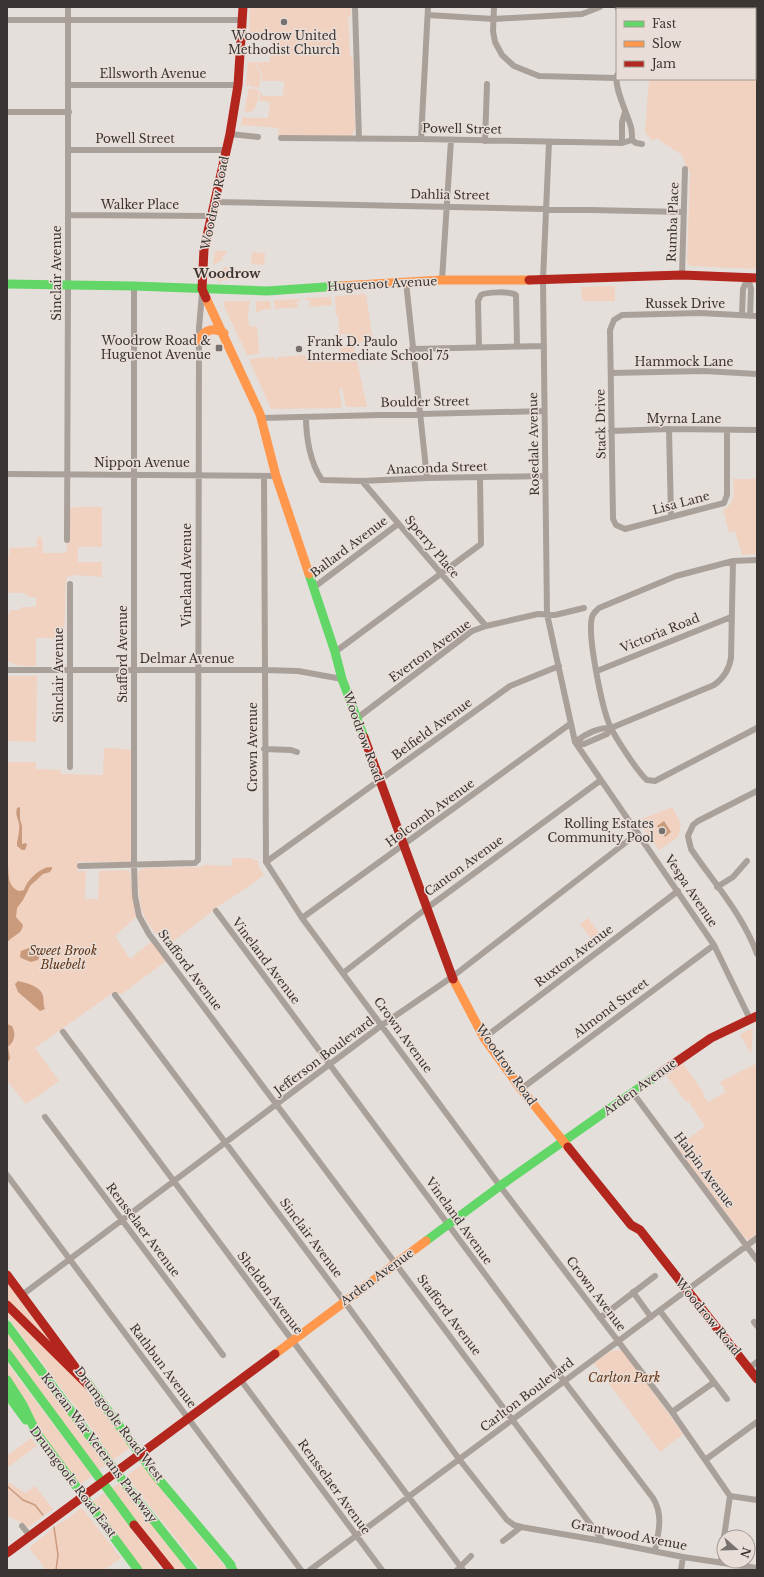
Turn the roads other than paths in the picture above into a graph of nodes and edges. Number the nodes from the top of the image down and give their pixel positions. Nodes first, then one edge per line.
1 (68, 7) edge
2 (243, 7) edge
3 (355, 7) edge
4 (428, 7) edge
5 (494, 7) edge
6 (600, 7) edge
7 (428, 15) junction
8 (494, 19) junction
9 (7, 20) edge
10 (68, 20) junction
11 (242, 20) junction
12 (616, 76) edge
13 (617, 80) edge
14 (487, 84) dead end
15 (68, 85) junction
16 (238, 85) junction
17 (7, 112) edge
18 (69, 112) junction
19 (625, 112) junction
20 (230, 134) junction
21 (258, 137) dead end
22 (281, 138) dead end
23 (359, 139) junction
24 (421, 139) junction
25 (451, 140) junction
26 (485, 140) junction
27 (632, 140) junction
28 (549, 142) junction
29 (622, 143) junction
30 (642, 144) dead end
31 (68, 150) junction
32 (226, 150) junction
33 (685, 169) dead end
34 (215, 202) junction
35 (447, 206) junction
36 (546, 208) junction
37 (684, 212) junction
38 (68, 215) junction
39 (212, 216) junction
40 (682, 276) junction
41 (752, 278) edge
42 (442, 280) junction
43 (543, 280) junction
44 (406, 282) junction
45 (7, 284) edge
46 (68, 284) junction
47 (134, 286) junction
48 (202, 289) junction
49 (742, 315) junction
50 (750, 316) junction
51 (757, 316) edge
52 (614, 320) joint
53 (224, 334) junction
54 (199, 340) junction
55 (517, 346) junction
56 (544, 346) junction
57 (479, 347) junction
58 (412, 349) junction
59 (611, 373) junction
60 (757, 374) edge
61 (544, 411) junction
62 (420, 413) junction
63 (306, 417) junction
64 (261, 418) junction
65 (669, 429) junction
66 (727, 430) junction
67 (757, 430) edge
68 (612, 431) junction
69 (7, 474) edge
70 (67, 474) junction
71 (134, 474) junction
72 (198, 474) junction
73 (264, 476) junction
74 (276, 476) junction
75 (545, 476) junction
76 (427, 478) junction
77 (480, 478) junction
78 (362, 481) junction
79 (671, 517) junction
80 (398, 524) junction
81 (619, 528) joint
82 (67, 540) dead end
83 (757, 560) edge
84 (733, 561) junction
85 (441, 574) junction
86 (70, 584) dead end
87 (313, 588) junction
88 (584, 608) dead end
89 (547, 614) junction
90 (732, 617) junction
91 (486, 626) junction
92 (335, 652) junction
93 (559, 666) junction
94 (7, 670) edge
95 (69, 670) junction
96 (134, 670) junction
97 (264, 670) junction
98 (198, 671) junction
99 (596, 671) junction
100 (342, 679) junction
101 (356, 719) junction
102 (570, 724) junction
103 (611, 728) junction
104 (757, 728) edge
105 (575, 742) junction
106 (264, 749) junction
107 (297, 752) dead end
108 (70, 767) dead end
109 (601, 780) junction
110 (379, 782) junction
111 (757, 791) edge
112 (638, 833) junction
113 (404, 846) junction
114 (747, 861) dead end
115 (266, 862) junction
116 (134, 865) junction
117 (80, 866) dead end
118 (717, 887) junction
119 (678, 891) junction
120 (426, 908) junction
121 (216, 912) dead end
122 (302, 918) junction
123 (714, 945) junction
124 (757, 954) edge
125 (343, 973) junction
126 (452, 976) junction
127 (115, 995) dead end
128 (754, 1017) edge
129 (382, 1025) junction
130 (63, 1032) dead end
131 (484, 1038) junction
132 (330, 1065) junction
133 (521, 1089) junction
134 (633, 1093) junction
135 (277, 1104) junction
136 (45, 1117) dead end
137 (563, 1142) junction
138 (226, 1143) junction
139 (7, 1175) edge
140 (173, 1182) junction
141 (500, 1186) junction
142 (121, 1220) junction
143 (449, 1225) junction
144 (757, 1238) edge
145 (746, 1246) junction
146 (69, 1259) junction
147 (757, 1260) edge
148 (397, 1263) junction
149 (7, 1275) edge
150 (655, 1276) dead end
151 (687, 1291) junction
152 (633, 1292) junction
153 (22, 1295) junction
154 (344, 1301) junction
155 (7, 1305) edge
156 (660, 1311) junction
157 (651, 1317) junction
158 (600, 1318) junction
159 (7, 1325) edge
160 (292, 1341) junction
161 (617, 1341) junction
162 (7, 1353) edge
163 (223, 1355) dead end
164 (757, 1362) edge
165 (749, 1368) junction
166 (240, 1379) junction
167 (757, 1379) edge
168 (7, 1380) edge
169 (564, 1381) junction
170 (714, 1382) junction
171 (90, 1387) junction
172 (7, 1394) edge
173 (727, 1399) dead end
174 (672, 1412) junction
175 (188, 1419) junction
176 (513, 1420) junction
177 (757, 1422) edge
178 (38, 1436) junction
179 (140, 1454) junction
180 (459, 1459) junction
181 (705, 1460) junction
182 (730, 1496) junction
183 (83, 1497) junction
184 (408, 1497) junction
185 (757, 1500) edge
186 (22, 1526) dead end
187 (521, 1527) junction
188 (725, 1529) edge
189 (30, 1536) junction
190 (356, 1536) junction
191 (603, 1541) junction
192 (502, 1542) dead end
193 (656, 1552) junction
194 (7, 1553) edge
195 (471, 1556) dead end
196 (683, 1557) junction
197 (716, 1561) edge
198 (460, 1569) edge
199 (138, 1570) edge
200 (170, 1570) edge
201 (193, 1570) edge
202 (235, 1570) edge
203 (301, 1570) edge
204 (310, 1570) edge
205 (382, 1570) edge
206 (681, 1570) edge

1 - 10 street, Sinclair Avenue
2 - 11 main road, Woodrow Road
3 - 23 street
4 - 7 street
5 - 8 street
6 - 8 street
7 - 8 street
7 - 24 street
8 - 12 street
9 - 10 street
10 - 11 street
10 - 15 street, Sinclair Avenue
11 - 16 main road, Woodrow Road
13 - 19 street
14 - 26 street
15 - 16 street, Ellsworth Avenue
15 - 18 street, Sinclair Avenue
16 - 20 main road, Woodrow Road
17 - 18 street
18 - 31 street, Sinclair Avenue
19 - 27 street
19 - 29 street
20 - 21 street
20 - 32 main road, Woodrow Road
22 - 23 street, Powell Street
23 - 24 street, Powell Street
24 - 25 street, Powell Street
25 - 26 street, Powell Street
25 - 35 street
26 - 28 street, Powell Street
27 - 29 street, Powell Street
27 - 30 street
28 - 29 street, Powell Street
28 - 36 street, Rosedale Avenue
31 - 32 street, Powell Street
31 - 38 street, Sinclair Avenue
32 - 34 main road, Woodrow Road
33 - 37 street, Rumba Place
34 - 35 street, Dahlia Street
34 - 39 main road, Woodrow Road
35 - 36 street, Dahlia Street
35 - 42 street
36 - 37 street, Dahlia Street
36 - 43 street, Rosedale Avenue
37 - 40 street, Rumba Place
38 - 39 street, Walker Place
38 - 46 street, Sinclair Avenue
39 - 48 main road, Woodrow Road
40 - 41 main road, Huguenot Avenue
40 - 43 main road, Huguenot Avenue
41 - 49 street
41 - 50 street
42 - 43 main road, Huguenot Avenue
42 - 44 main road, Huguenot Avenue
43 - 56 street, Rosedale Avenue
44 - 48 main road, Huguenot Avenue
44 - 58 street
45 - 46 main road, Huguenot Avenue
46 - 47 main road, Huguenot Avenue
46 - 70 street, Sinclair Avenue
47 - 48 main road, Huguenot Avenue
47 - 71 street, Stafford Avenue
48 - 53 main road, Woodrow Road
48 - 54 street, Vineland Avenue
49 - 50 street, Russek Drive
49 - 52 street, Russek Drive
50 - 51 street, Russek Drive
52 - 59 street, Stack Drive
53 - 54 main road
53 - 64 main road, Woodrow Road
54 - 72 street, Vineland Avenue
55 - 56 street
55 - 57 street
55 - 57 street
56 - 61 street, Rosedale Avenue
57 - 58 street
58 - 62 street
59 - 60 street, Hammock Lane
59 - 68 street, Stack Drive
61 - 62 street, Boulder Street
61 - 75 street, Rosedale Avenue
62 - 63 street, Boulder Street
62 - 76 street
63 - 64 street, Boulder Street
63 - 78 street, Anaconda Street
64 - 74 main road, Woodrow Road
65 - 66 street, Myrna Lane
65 - 68 street, Myrna Lane
65 - 79 street
66 - 67 street, Myrna Lane
66 - 79 street, Lisa Lane
68 - 81 street, Stack Drive
69 - 70 street, Nippon Avenue
70 - 71 street, Nippon Avenue
70 - 82 street, Sinclair Avenue
71 - 72 street, Nippon Avenue
71 - 96 street, Stafford Avenue
72 - 73 street, Nippon Avenue
72 - 98 street, Vineland Avenue
73 - 74 street, Nippon Avenue
73 - 97 street, Crown Avenue
74 - 87 main road, Woodrow Road
75 - 77 street, Anaconda Street
75 - 89 street, Rosedale Avenue
76 - 77 street, Anaconda Street
76 - 78 street, Anaconda Street
77 - 85 street
78 - 80 street, Sperry Place
79 - 81 street, Lisa Lane
80 - 85 street, Sperry Place
80 - 87 street, Ballard Avenue
83 - 84 street
84 - 90 street
84 - 99 street
85 - 91 street, Sperry Place
85 - 92 street
86 - 95 street, Sinclair Avenue
87 - 92 main road, Woodrow Road
88 - 89 street, Everton Avenue
89 - 91 street, Everton Avenue
89 - 93 street, Rosedale Avenue
90 - 99 street, Victoria Road
90 - 103 street
91 - 101 street, Everton Avenue
92 - 100 main road, Woodrow Road
93 - 102 street, Rosedale Avenue
93 - 110 street, Belfield Avenue
94 - 95 street, Delmar Avenue
95 - 96 street, Delmar Avenue
95 - 108 street, Sinclair Avenue
96 - 98 street, Delmar Avenue
96 - 116 street, Stafford Avenue
97 - 98 street, Delmar Avenue
97 - 100 street, Delmar Avenue
97 - 106 street, Crown Avenue
98 - 116 street, Vineland Avenue
99 - 103 street
100 - 101 main road, Woodrow Road
101 - 110 main road, Woodrow Road
102 - 105 street, Rosedale Avenue
102 - 113 street, Holcomb Avenue
103 - 104 street
103 - 105 street
105 - 109 street, Vespa Avenue
106 - 107 street
106 - 115 street, Crown Avenue
109 - 112 street, Vespa Avenue
109 - 120 street, Canton Avenue
110 - 113 main road, Woodrow Road
110 - 115 street, Belfield Avenue
111 - 118 street
112 - 119 street, Vespa Avenue
112 - 126 street, Jefferson Boulevard
113 - 120 main road, Woodrow Road
113 - 122 street, Holcomb Avenue
114 - 118 street
115 - 122 street, Crown Avenue
116 - 117 street
116 - 135 street, Stafford Avenue
118 - 124 street
119 - 123 street, Vespa Avenue
119 - 131 street, Ruxton Avenue
120 - 125 street, Canton Avenue
120 - 126 main road, Woodrow Road
121 - 132 street, Vineland Avenue
122 - 125 street, Crown Avenue
123 - 128 street, Vespa Avenue
123 - 133 street, Almond Street
125 - 129 street, Crown Avenue
126 - 129 street, Jefferson Boulevard
126 - 131 main road, Woodrow Road
127 - 138 street, Sinclair Avenue
128 - 134 main road, Arden Avenue
129 - 132 street, Jefferson Boulevard
129 - 141 street, Crown Avenue
130 - 140 street, Sheldon Avenue
131 - 133 main road, Woodrow Road
132 - 135 street, Jefferson Boulevard
132 - 143 street, Vineland Avenue
133 - 137 main road, Woodrow Road
134 - 137 main road, Arden Avenue
134 - 145 street, Halpin Avenue
135 - 138 street, Jefferson Boulevard
135 - 148 street, Stafford Avenue
136 - 142 street, Rensselaer Avenue
137 - 141 main road, Arden Avenue
137 - 151 main road, Woodrow Road
138 - 140 street, Jefferson Boulevard
138 - 154 street, Sinclair Avenue
139 - 146 street, Rathbun Avenue
140 - 142 street, Jefferson Boulevard
140 - 160 street, Sheldon Avenue
141 - 143 main road, Arden Avenue
141 - 158 street, Crown Avenue
142 - 146 street, Jefferson Boulevard
142 - 163 street, Rensselaer Avenue
143 - 148 main road, Arden Avenue
143 - 169 street, Vineland Avenue
144 - 145 street, Carlton Boulevard
145 - 147 street, Halpin Avenue
145 - 151 street, Carlton Boulevard
146 - 153 street, Jefferson Boulevard
146 - 175 street, Rathbun Avenue
148 - 154 main road, Arden Avenue
148 - 176 street, Stafford Avenue
149 - 153 main road, Drumgoole Road West
150 - 152 street
151 - 156 street, Carlton Boulevard
151 - 165 main road, Woodrow Road
152 - 157 street
152 - 158 street
153 - 171 main road, Drumgoole Road West
154 - 160 main road, Arden Avenue
154 - 180 street, Sinclair Avenue
155 - 171 main road
156 - 157 street, Carlton Boulevard
156 - 170 street
157 - 161 street, Carlton Boulevard
158 - 161 street, Crown Avenue
159 - 201 main road, Korean War Veterans Parkway
160 - 166 main road, Arden Avenue
160 - 184 street, Sheldon Avenue
161 - 169 street, Carlton Boulevard
161 - 174 street, Crown Avenue
162 - 200 main road, Korean War Veterans Parkway
164 - 165 street
165 - 167 main road, Woodrow Road
166 - 175 main road, Arden Avenue
166 - 190 street, Rensselaer Avenue
168 - 178 main road
169 - 176 street, Carlton Boulevard
169 - 193 street, Vineland Avenue
170 - 173 street
170 - 174 street
171 - 179 main road, Drumgoole Road West
172 - 178 main road, Drumgoole Road East
174 - 181 street, Crown Avenue
175 - 179 main road, Arden Avenue
175 - 203 street, Rathbun Avenue
176 - 180 street, Carlton Boulevard
176 - 191 street, Stafford Avenue
177 - 181 street
178 - 183 main road, Drumgoole Road East
179 - 183 main road, Arden Avenue
179 - 202 main road, Drumgoole Road West
180 - 184 street, Carlton Boulevard
180 - 187 street, Sinclair Avenue
181 - 182 street, Crown Avenue
182 - 185 street
182 - 188 street
183 - 189 main road, Arden Avenue
183 - 199 main road, Drumgoole Road East
184 - 190 street, Carlton Boulevard
184 - 198 street, Sheldon Avenue
186 - 189 street
187 - 191 street, Grantwood Avenue
187 - 192 street
189 - 194 main road, Arden Avenue
190 - 204 street, Carlton Boulevard
190 - 205 street, Rensselaer Avenue
191 - 193 street, Grantwood Avenue
193 - 196 street, Grantwood Avenue
195 - 198 street
196 - 197 street, Grantwood Avenue
196 - 206 street

